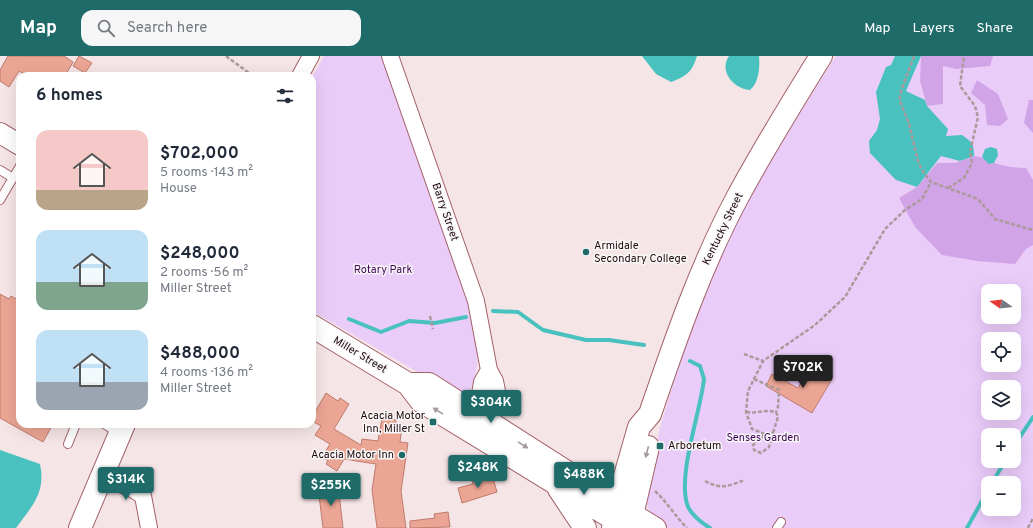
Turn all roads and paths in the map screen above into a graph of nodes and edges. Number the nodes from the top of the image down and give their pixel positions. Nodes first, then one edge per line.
1 (226, 56) edge
2 (311, 56) edge
3 (390, 56) edge
4 (821, 56) edge
5 (914, 56) edge
6 (964, 56) edge
7 (248, 72) edge
8 (302, 72) edge
9 (0, 132) edge
10 (16, 142) edge
11 (0, 170) edge
12 (16, 173) edge
13 (13, 178) junction
14 (931, 182) junction
15 (948, 188) junction
16 (0, 200) edge
17 (1033, 230) edge
18 (430, 316) dead end
19 (316, 328) edge
20 (433, 329) dead end
21 (744, 354) dead end
22 (763, 361) junction
23 (754, 380) junction
24 (746, 412) junction
25 (776, 412) junction
26 (74, 428) edge
27 (116, 428) edge
28 (481, 428) junction
29 (773, 433) junction
30 (765, 434) junction
31 (68, 444) dead end
32 (102, 476) junction
33 (745, 480) dead end
34 (705, 481) dead end
35 (555, 483) junction
36 (650, 488) dead end
37 (1033, 518) edge
38 (622, 520) edge
39 (80, 528) edge
40 (149, 528) edge
41 (585, 528) edge
42 (656, 528) edge
43 (687, 528) edge
44 (1028, 528) edge

1 - 7 path
2 - 8 street
3 - 28 street, Barry Street
4 - 38 main road, Kentucky Street
5 - 14 path
6 - 15 path
9 - 10 street
11 - 13 lane
12 - 13 lane
13 - 16 lane
14 - 15 path
14 - 22 path
15 - 17 path
18 - 20 path
19 - 28 main road, Miller Street
21 - 22 path
22 - 23 path
23 - 24 path
23 - 25 path
24 - 25 path
24 - 30 path
25 - 29 path
26 - 31 lane
27 - 32 main road
28 - 35 main road, Miller Street
28 -> 38 main road, Miller Street
29 - 30 path
29 - 30 path
32 - 39 main road
32 - 40 street
33 - 34 path
35 - 38 main road, Miller Street
35 - 41 main road
36 - 43 path
37 - 44 path
38 - 42 street

